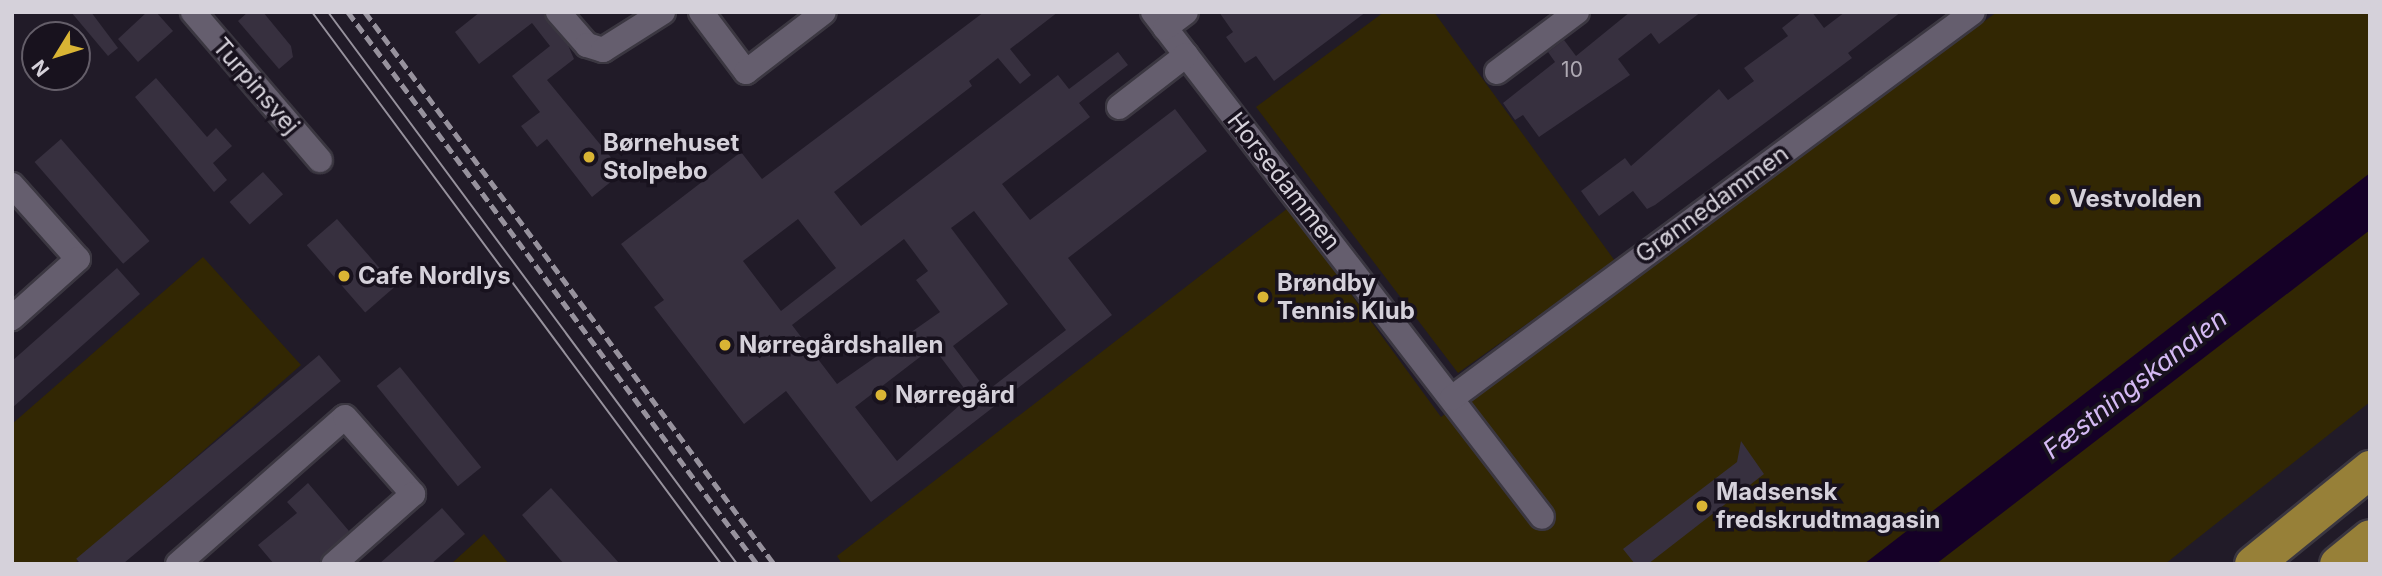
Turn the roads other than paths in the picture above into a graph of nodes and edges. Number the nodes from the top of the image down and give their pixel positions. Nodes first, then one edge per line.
1 (193, 12) edge
2 (558, 12) edge
3 (663, 12) edge
4 (701, 12) edge
5 (824, 12) edge
6 (841, 12) edge
7 (1186, 12) edge
8 (1577, 12) edge
9 (1973, 12) edge
10 (1159, 20) edge
11 (1186, 55) junction
12 (747, 72) junction
13 (1497, 72) dead end
14 (1119, 107) dead end
15 (320, 160) dead end
16 (12, 185) edge
17 (12, 318) edge
18 (1452, 398) junction
19 (2370, 469) edge
20 (1542, 517) dead end
21 (2370, 538) edge
22 (178, 564) edge
23 (334, 564) edge
24 (2253, 564) edge
25 (2338, 564) edge

1 - 15 street, Turpinsvej
2 - 3 street
4 - 12 street
5 - 12 street
6 - 12 street
7 - 10 street
8 - 13 street
9 - 18 street, Grønnedammen
10 - 11 street, Horsedammen
11 - 14 street
11 - 18 street, Horsedammen
16 - 17 street
18 - 20 street, Horsedammen
19 - 24 highway
21 - 25 highway
22 - 23 street

